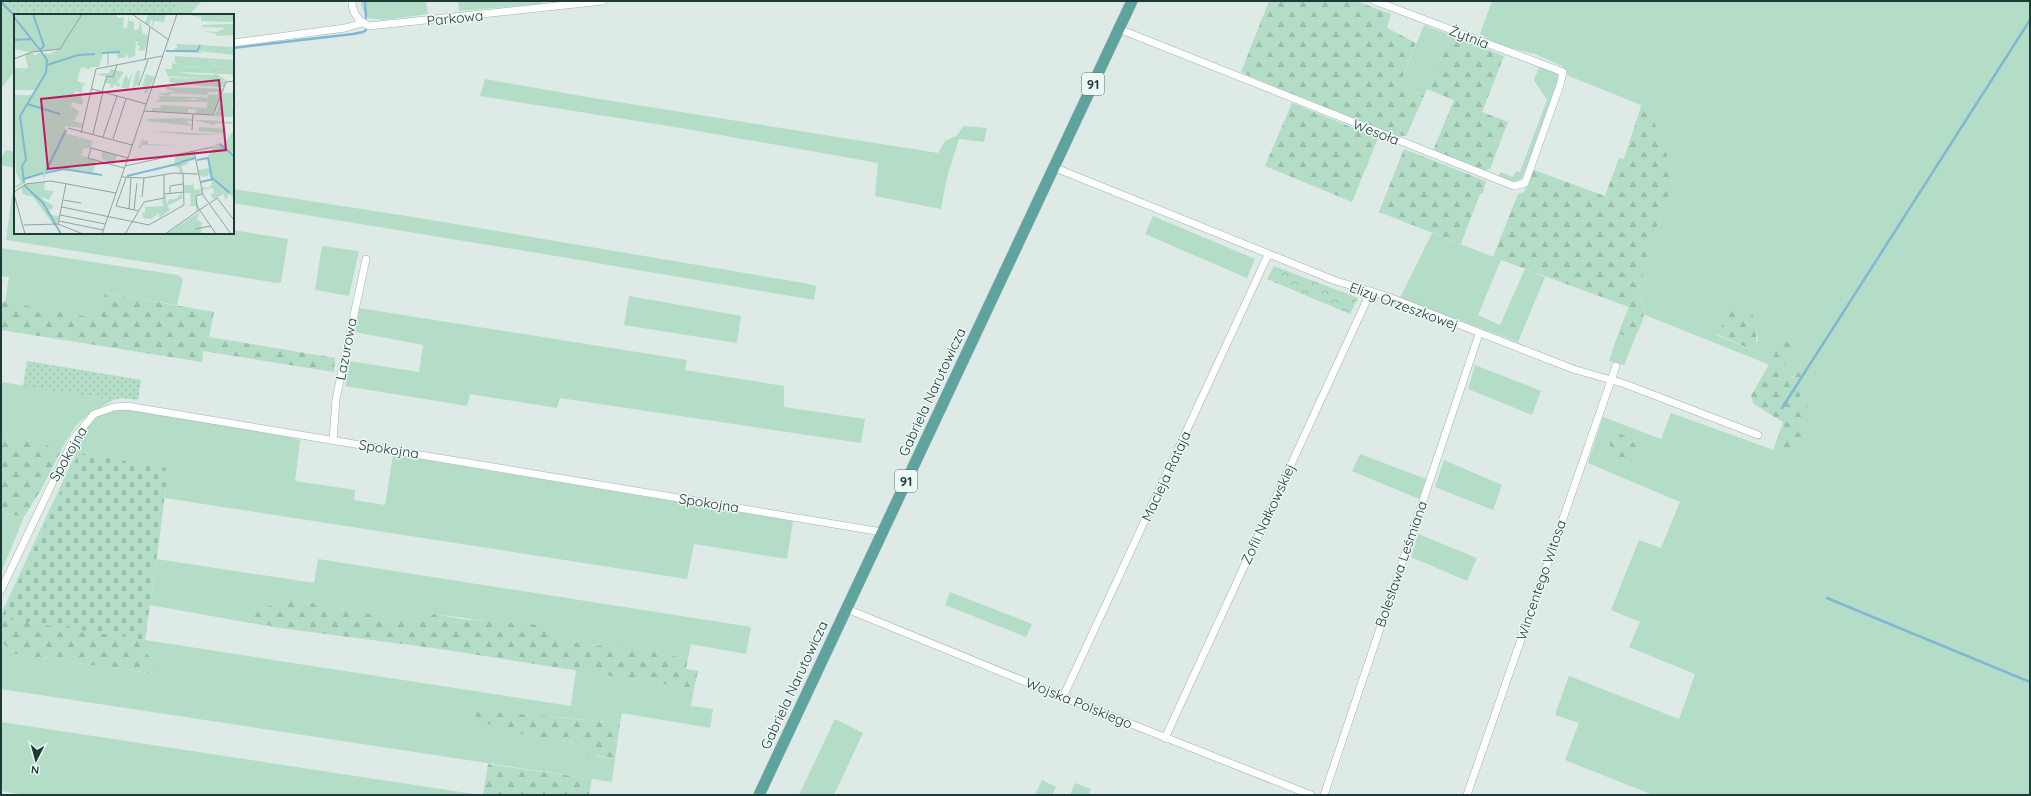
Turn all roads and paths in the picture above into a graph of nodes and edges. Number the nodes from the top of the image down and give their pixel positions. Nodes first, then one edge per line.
1 (352, 1) edge
2 (603, 1) edge
3 (1132, 1) edge
4 (1375, 1) edge
5 (577, 3) edge
6 (548, 4) edge
7 (362, 23) junction
8 (1119, 29) junction
9 (234, 43) edge
10 (1563, 72) joint
11 (1053, 168) junction
12 (1268, 256) junction
13 (366, 259) dead end
14 (1371, 291) junction
15 (1479, 334) junction
16 (1616, 366) dead end
17 (1610, 380) junction
18 (1758, 435) dead end
19 (333, 440) junction
20 (882, 533) junction
21 (1, 590) edge
22 (847, 609) junction
23 (1063, 697) junction
24 (1165, 738) junction
25 (759, 795) edge
26 (1311, 795) edge
27 (1324, 795) edge
28 (1468, 795) edge

1 - 7 street
2 - 5 street, Parkowa
3 - 8 main road, Gabriela Narutowicza / 91
4 - 10 street, Żytnia
5 - 6 street, Parkowa
6 - 7 street, Parkowa
7 - 9 street, Parkowa
8 - 10 street, Wesoła
8 - 11 main road, Gabriela Narutowicza / 91
11 - 12 street, Elizy Orzeszkowej
11 - 20 main road, Gabriela Narutowicza / 91
12 - 14 street, Elizy Orzeszkowej
12 - 23 street, Macieja Rataja
13 - 19 street, Lazurowa
14 - 15 street, Elizy Orzeszkowej
14 - 24 street, Zofii Nałkowskiej
15 - 17 street, Elizy Orzeszkowej
15 - 27 street, Bolesława Leśmiana
16 - 17 street, Wincentego Witosa
17 - 18 street, Elizy Orzeszkowej
17 - 28 street, Wincentego Witosa
19 - 20 street, Spokojna
19 - 21 street, Spokojna
20 - 22 main road, Gabriela Narutowicza / 91
22 - 23 street, Wojska Polskiego
22 - 25 main road, Gabriela Narutowicza / 91
23 - 24 street, Wojska Polskiego
24 - 26 street, Wojska Polskiego

